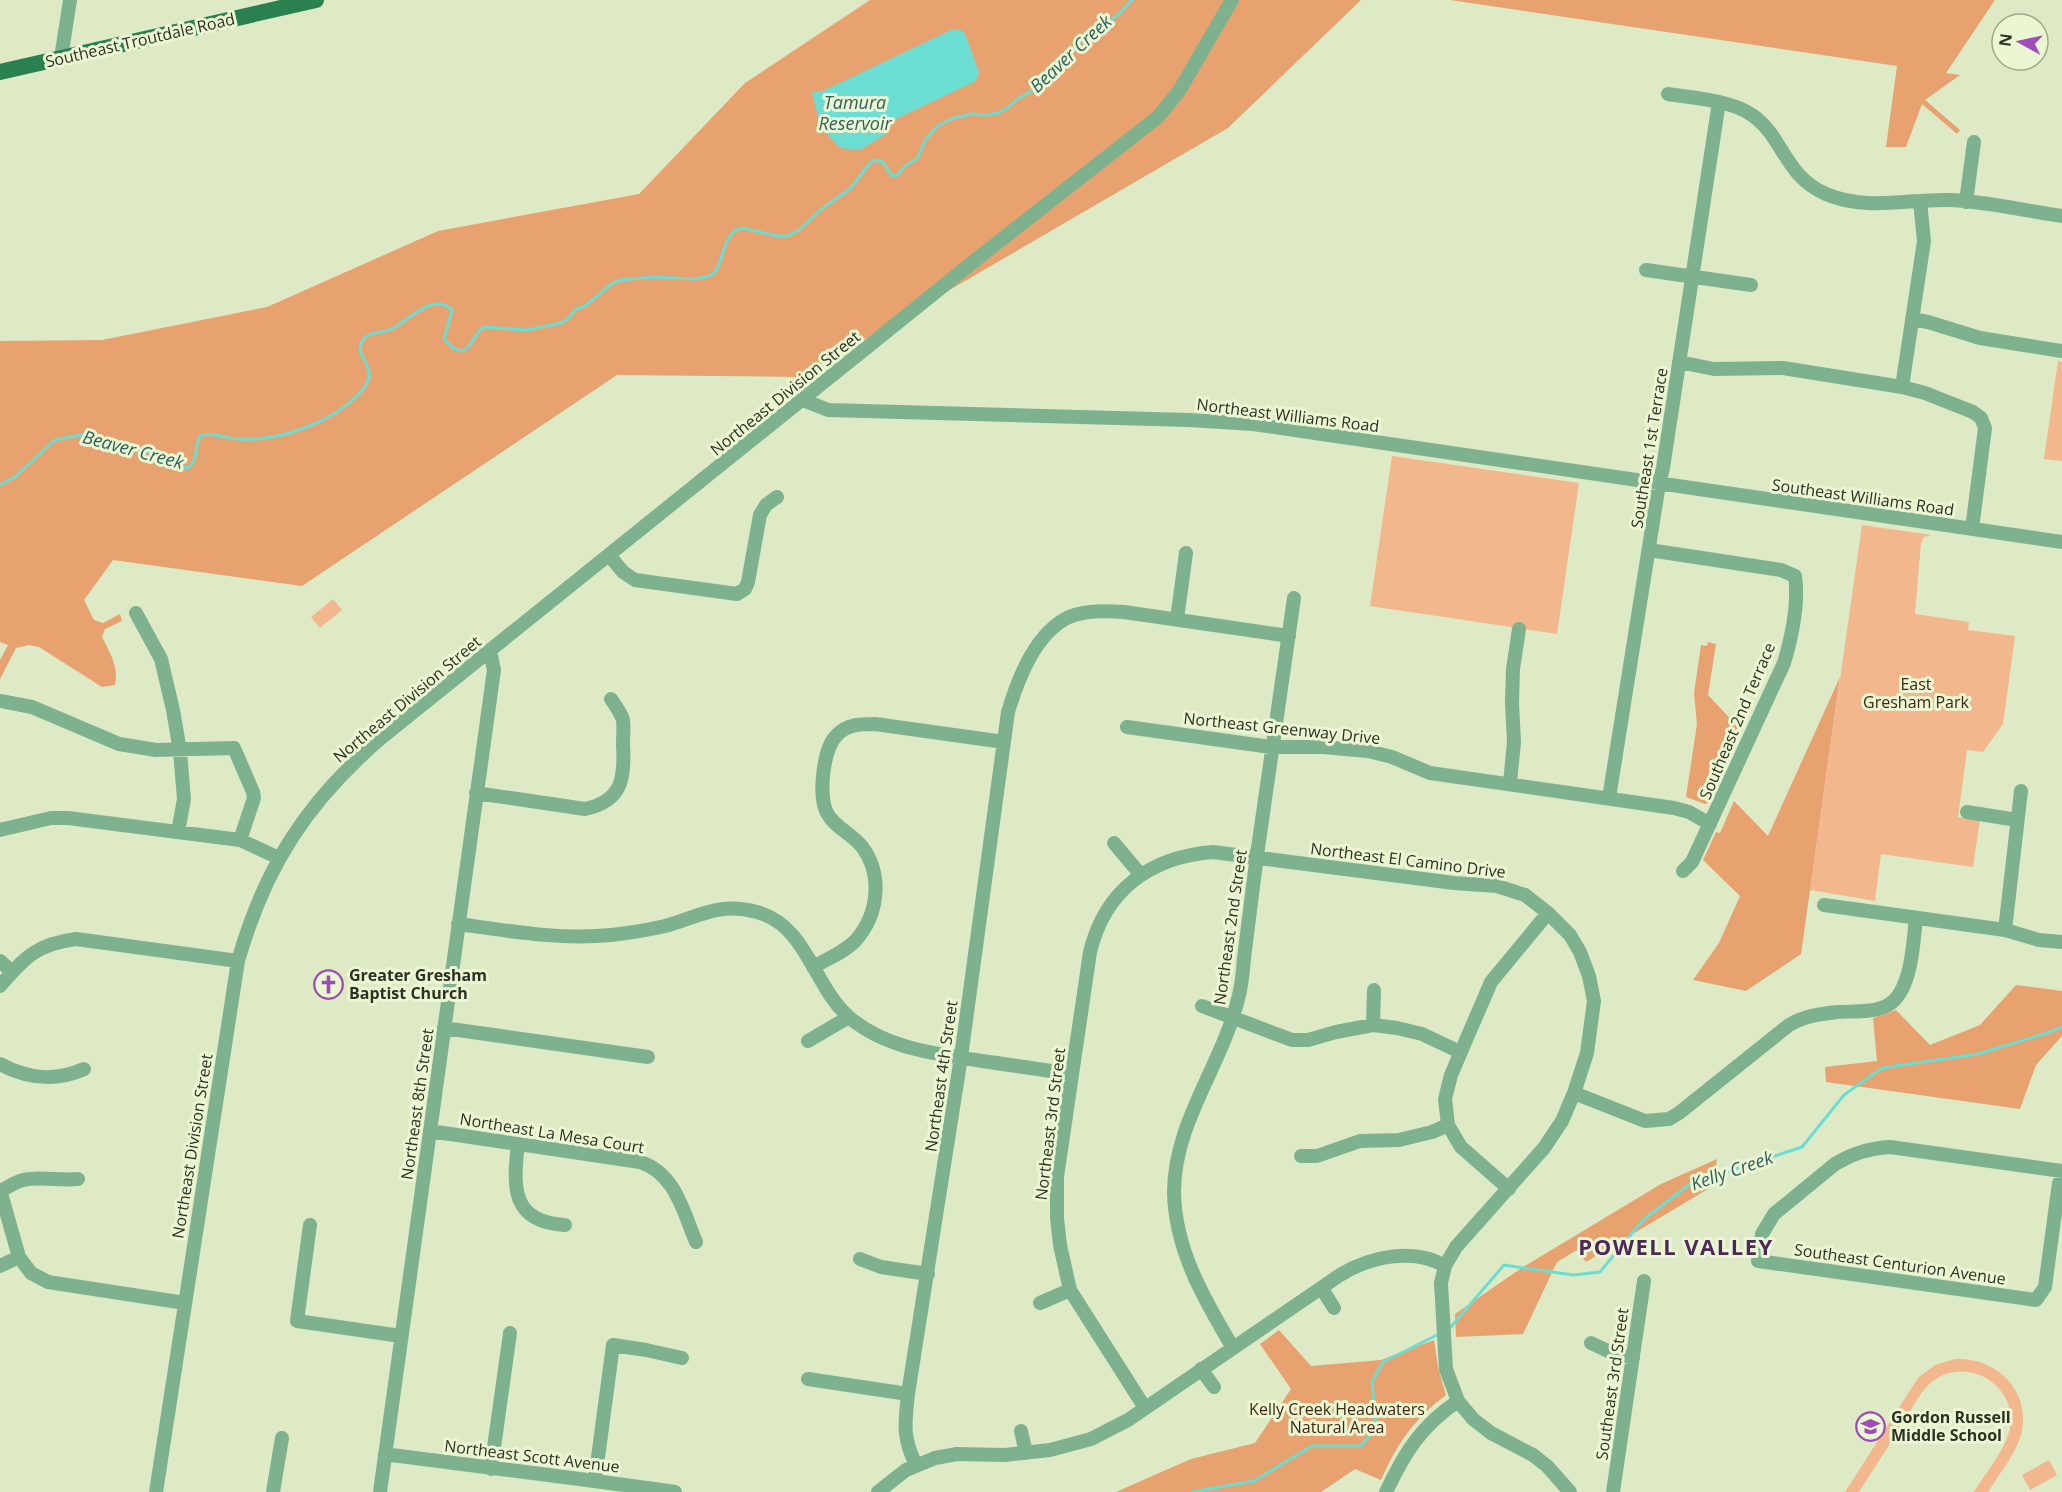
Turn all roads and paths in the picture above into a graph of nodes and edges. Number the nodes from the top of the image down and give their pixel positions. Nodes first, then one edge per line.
1 (70, 0) edge
2 (316, 0) edge
3 (1232, 0) edge
4 (61, 58) junction
5 (0, 72) edge
6 (1668, 94) dead end
7 (1719, 102) junction
8 (1974, 142) dead end
9 (1920, 201) junction
10 (1965, 202) junction
11 (2062, 216) edge
12 (1646, 270) dead end
13 (1692, 277) junction
14 (1751, 285) dead end
15 (1912, 319) junction
16 (2062, 351) edge
17 (1679, 362) junction
18 (1902, 387) junction
19 (803, 400) junction
20 (1659, 483) junction
21 (777, 497) dead end
22 (1972, 529) junction
23 (2062, 542) edge
24 (1649, 550) junction
25 (1186, 553) dead end
26 (609, 555) junction
27 (1294, 598) dead end
28 (136, 614) dead end
29 (1177, 619) junction
30 (1519, 630) dead end
31 (1289, 636) junction
32 (490, 651) junction
33 (611, 699) dead end
34 (0, 701) edge
35 (1127, 727) dead end
36 (1004, 742) junction
37 (1271, 747) junction
38 (180, 751) junction
39 (1510, 783) junction
40 (2021, 791) dead end
41 (476, 793) junction
42 (1609, 798) junction
43 (1967, 812) dead end
44 (2017, 820) junction
45 (1710, 824) junction
46 (0, 830) edge
47 (178, 832) junction
48 (240, 840) junction
49 (1114, 843) dead end
50 (1257, 857) junction
51 (279, 858) junction
52 (1683, 871) dead end
53 (1140, 874) junction
54 (1824, 905) dead end
55 (1548, 912) junction
56 (1917, 919) junction
57 (458, 924) junction
58 (2005, 930) junction
59 (2062, 942) edge
60 (0, 961) edge
61 (238, 961) junction
62 (813, 967) junction
63 (12, 972) junction
64 (0, 986) edge
65 (1374, 990) dead end
66 (1202, 1006) dead end
67 (849, 1017) junction
68 (1233, 1017) junction
69 (1373, 1025) junction
70 (444, 1028) junction
71 (808, 1041) dead end
72 (1460, 1052) junction
73 (648, 1057) dead end
74 (961, 1057) junction
75 (0, 1064) edge
76 (84, 1069) dead end
77 (1072, 1074) junction
78 (1574, 1093) junction
79 (1448, 1125) junction
80 (430, 1131) junction
81 (518, 1144) junction
82 (1301, 1156) dead end
83 (2062, 1171) edge
84 (78, 1179) dead end
85 (2062, 1180) edge
86 (1509, 1189) junction
87 (0, 1191) edge
88 (565, 1224) dead end
89 (310, 1225) dead end
90 (696, 1242) dead end
91 (19, 1257) junction
92 (860, 1259) dead end
93 (0, 1266) edge
94 (1444, 1266) junction
95 (928, 1274) junction
96 (1644, 1281) dead end
97 (1322, 1289) junction
98 (1070, 1290) junction
99 (185, 1303) junction
100 (1040, 1303) dead end
101 (1334, 1308) dead end
102 (510, 1333) dead end
103 (401, 1336) junction
104 (1591, 1343) dead end
105 (1233, 1347) junction
106 (681, 1358) dead end
107 (1633, 1358) junction
108 (1201, 1369) junction
109 (808, 1379) dead end
110 (1214, 1387) dead end
111 (909, 1394) junction
112 (1458, 1401) junction
113 (1145, 1408) junction
114 (1021, 1431) dead end
115 (282, 1438) dead end
116 (385, 1454) junction
117 (1026, 1454) junction
118 (916, 1465) junction
119 (491, 1469) junction
120 (595, 1480) junction
121 (156, 1492) edge
122 (273, 1492) edge
123 (380, 1492) edge
124 (675, 1492) edge
125 (878, 1492) edge
126 (1386, 1492) edge
127 (1569, 1492) edge
128 (1612, 1492) edge

1 - 4 street
2 - 4 main road, Southeast Troutdale Road
3 - 19 street, Northeast Division Street
4 - 5 main road, Southeast Troutdale Road
6 - 7 street
7 - 9 street
7 - 13 street, Southeast 1st Terrace
8 - 10 street
9 - 10 street
9 - 15 street
10 - 11 street
12 - 13 street
13 - 14 street
13 - 17 street, Southeast 1st Terrace
15 - 16 street
15 - 18 street
17 - 18 street
17 - 20 street, Southeast 1st Terrace
18 - 22 street
19 - 20 street, Northeast Williams Road
19 - 26 street, Northeast Division Street
20 - 22 street, Southeast Williams Road
20 - 24 street, Southeast 1st Terrace
21 - 26 street
22 - 23 street, Southeast Williams Road
24 - 42 street, Southeast 1st Terrace
24 - 45 street, Southeast 2nd Terrace
25 - 29 street
26 - 32 street, Northeast Division Street
27 - 31 street, Northeast 2nd Street
28 - 38 street
29 - 31 street, Northeast 4th Street
29 - 36 street, Northeast 4th Street
30 - 39 street
31 - 37 street, Northeast 2nd Street
32 - 41 street, Northeast 8th Street
32 - 51 street, Northeast Division Street
33 - 41 street
34 - 38 street
35 - 37 street, Northeast Greenway Drive
36 - 62 street
36 - 74 street, Northeast 4th Street
37 - 39 street, Northeast Greenway Drive
37 - 50 street, Northeast 2nd Street
38 - 47 street
38 - 48 street
39 - 42 street, Northeast Greenway Drive
40 - 44 street
41 - 57 street, Northeast 8th Street
42 - 45 street, Northeast Greenway Drive
43 - 44 street
44 - 58 street
45 - 52 street, Southeast 2nd Terrace
46 - 47 street
47 - 48 street
48 - 51 street
49 - 53 street
50 - 53 street, Northeast 3rd Street
50 - 55 street, Northeast El Camino Drive
50 - 68 street, Northeast 2nd Street
51 - 61 street, Northeast Division Street
53 - 77 street, Northeast 3rd Street
54 - 56 street
55 - 72 street
55 - 78 street, Northeast El Camino Drive
56 - 58 street
56 - 78 street
57 - 62 street
57 - 70 street, Northeast 8th Street
58 - 59 street
60 - 63 street
61 - 63 street
61 - 99 street, Northeast Division Street
62 - 67 street
63 - 64 street
65 - 69 street
66 - 68 street
67 - 71 street
67 - 74 street
68 - 69 street
68 - 105 street, Northeast 2nd Street
69 - 72 street
70 - 73 street
70 - 80 street, Northeast 8th Street
72 - 79 street
74 - 77 street
74 - 95 street, Northeast 4th Street
75 - 76 street
77 - 98 street, Northeast 3rd Street
78 - 86 street
79 - 82 street
79 - 86 street
80 - 81 street, Northeast La Mesa Court
80 - 103 street, Northeast 8th Street
81 - 88 street
81 - 90 street, Northeast La Mesa Court
83 - 85 street, Southeast Centurion Avenue
84 - 87 street
86 - 94 street
87 - 91 street
89 - 103 street
91 - 93 street
91 - 99 street
92 - 95 street
94 - 97 street
94 - 112 street
95 - 111 street, Northeast 4th Street
96 - 107 street, Southeast 3rd Street
97 - 101 street
97 - 105 street
98 - 100 street
98 - 113 street, Northeast 3rd Street
99 - 121 street, Northeast Division Street
102 - 119 street
103 - 116 street, Northeast 8th Street
104 - 107 street
105 - 108 street
106 - 120 street
107 - 128 street, Southeast 3rd Street
108 - 110 street
108 - 113 street
109 - 111 street
111 - 118 street, Northeast 4th Street
112 - 126 street
112 - 127 street
113 - 117 street
114 - 117 street
115 - 122 street
116 - 119 street, Northeast Scott Avenue
116 - 123 street, Northeast 8th Street
117 - 118 street
118 - 125 street
119 - 120 street, Northeast Scott Avenue
120 - 124 street, Northeast Scott Avenue

